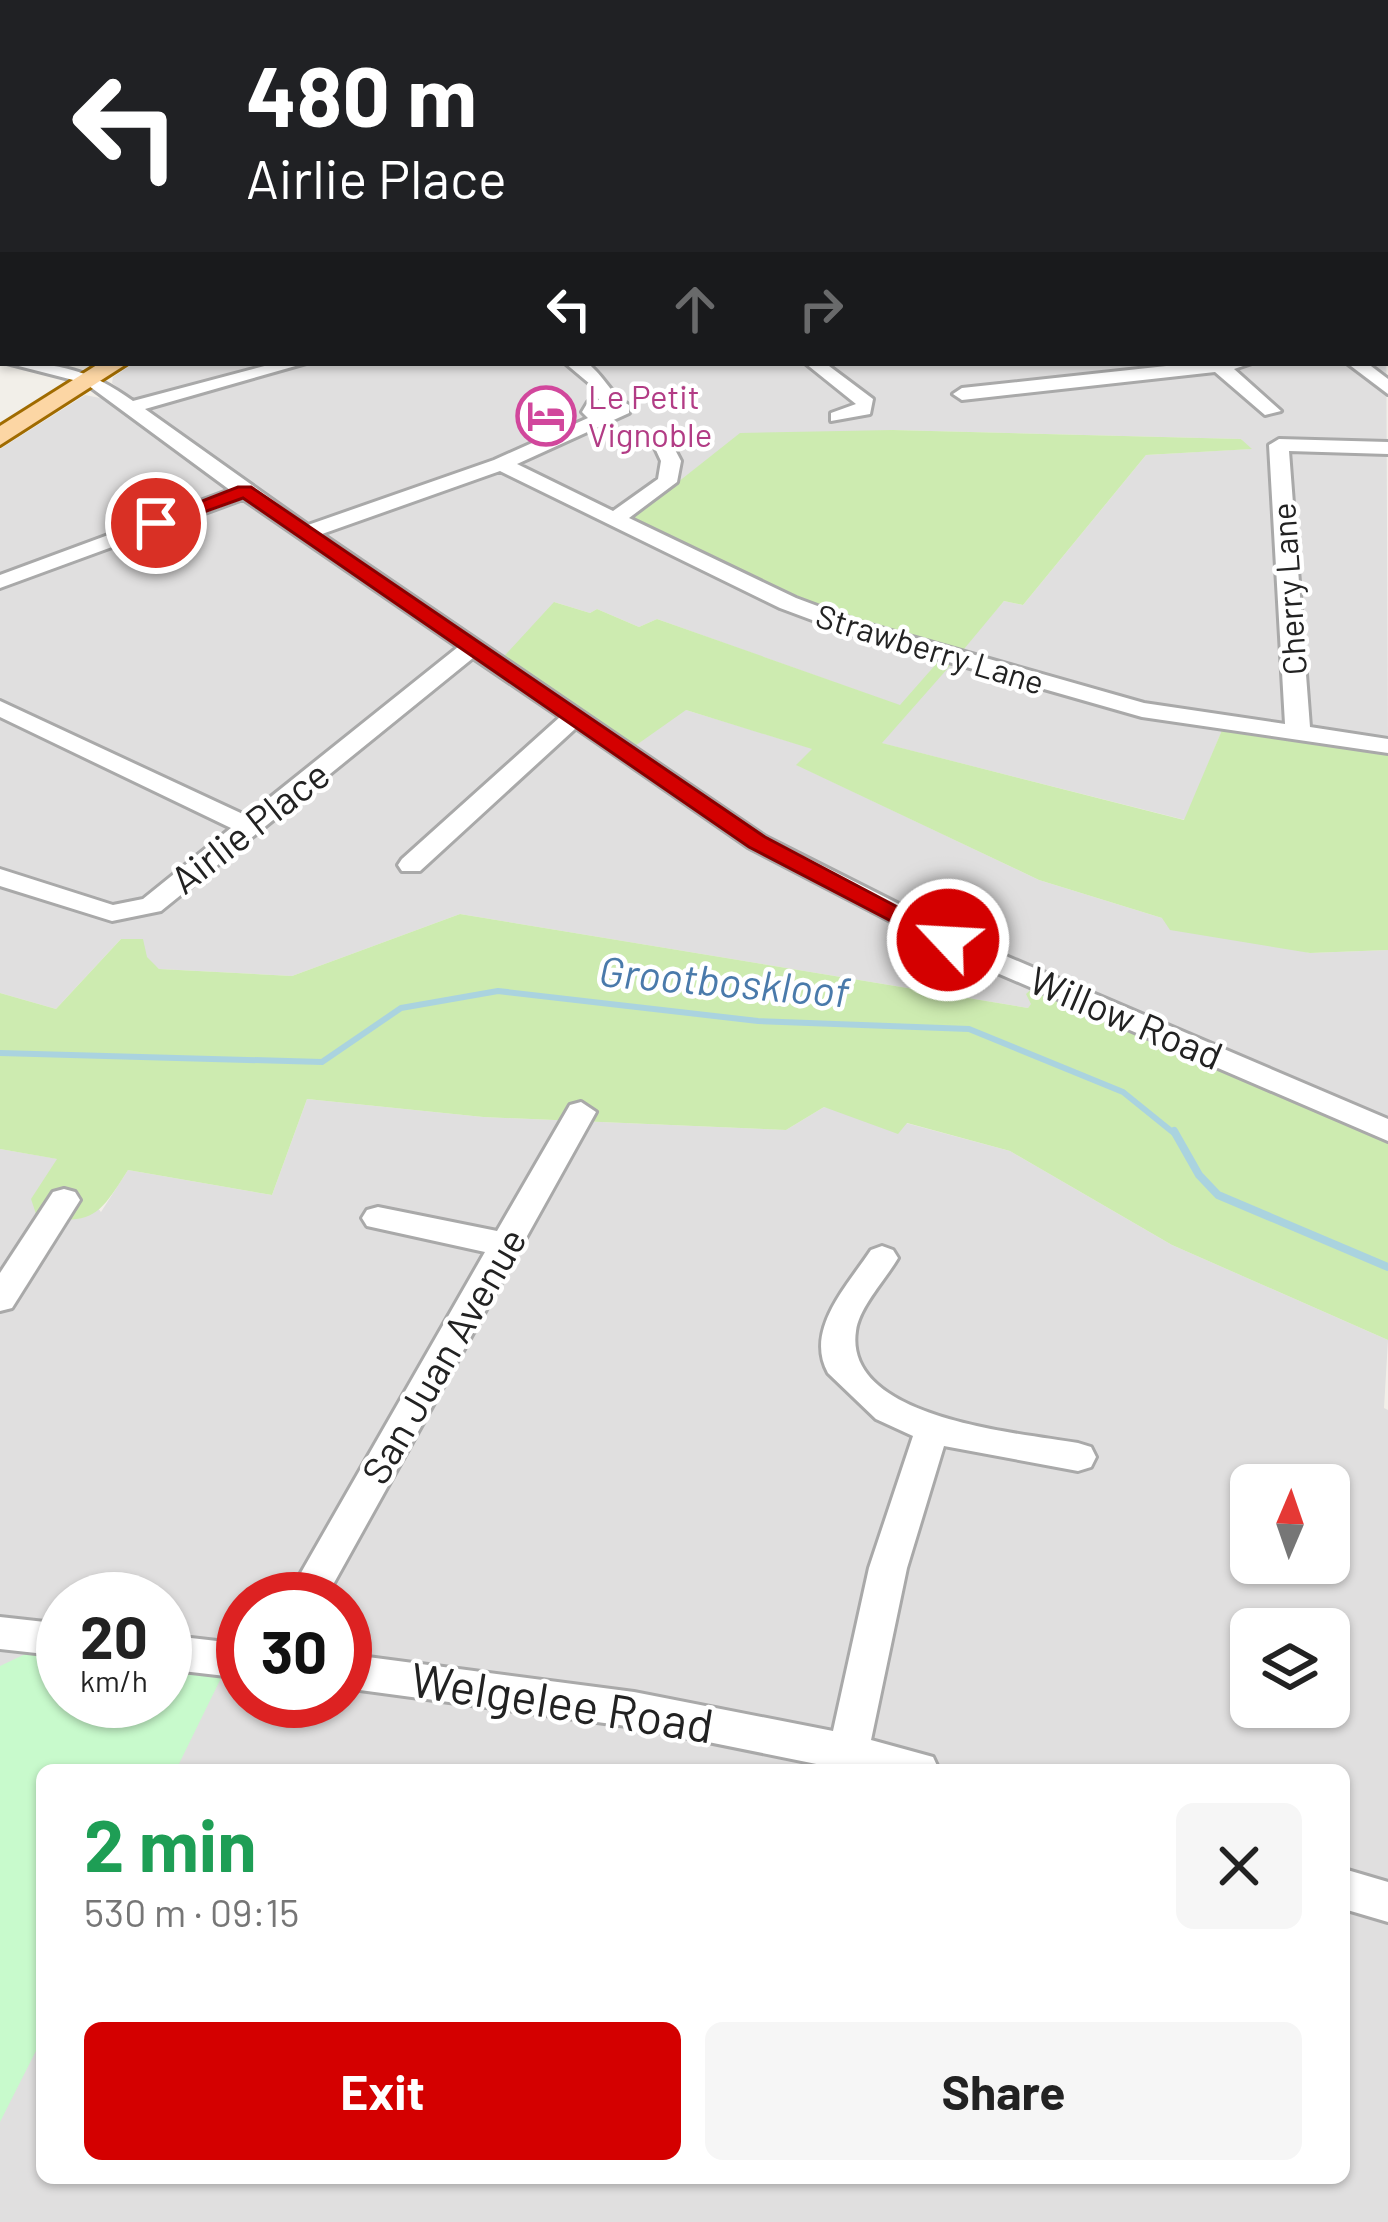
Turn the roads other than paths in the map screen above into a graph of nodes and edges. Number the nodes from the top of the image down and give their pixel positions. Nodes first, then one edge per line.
1 (30, 366) edge
2 (111, 366) edge
3 (286, 366) edge
4 (578, 366) edge
5 (819, 366) edge
6 (1200, 366) edge
7 (1219, 366) edge
8 (1360, 366) edge
9 (91, 379) junction
10 (1388, 388) edge
11 (962, 394) dead end
12 (132, 407) junction
13 (1272, 411) dead end
14 (838, 417) dead end
15 (4, 431) edge
16 (665, 448) dead end
17 (1388, 448) edge
18 (501, 464) junction
19 (245, 491) junction
20 (616, 518) junction
21 (305, 533) junction
22 (0, 582) edge
23 (471, 648) junction
24 (0, 708) edge
25 (573, 718) junction
26 (1298, 734) junction
27 (1388, 746) edge
28 (251, 828) junction
29 (412, 865) dead end
30 (0, 877) edge
31 (581, 1112) dead end
32 (1388, 1131) edge
33 (64, 1200) dead end
34 (378, 1218) dead end
35 (508, 1245) junction
36 (882, 1258) dead end
37 (0, 1299) edge
38 (931, 1432) junction
39 (1078, 1457) dead end
40 (320, 1572) edge
41 (2, 1637) edge
42 (36, 1639) edge
43 (372, 1675) edge
44 (848, 1751) junction
45 (897, 1764) edge
46 (1350, 1891) edge
47 (1388, 1902) edge

1 - 9 street
2 - 9 main road
3 - 12 street
4 - 18 street
5 - 14 street
6 - 11 street
7 - 13 street
8 - 10 street
9 - 12 street, Willow Road
9 - 15 main road
12 - 19 street, Willow Road
16 - 20 street
17 - 26 street, Cherry Lane
18 - 20 street, Strawberry Lane
18 - 21 street
19 - 21 street, Willow Road
19 - 22 street
20 - 26 street, Strawberry Lane
21 - 23 street, Willow Road
23 - 25 street, Willow Road
23 - 28 street, Airlie Place
24 - 28 street
25 - 29 street
25 - 32 street, Willow Road
26 - 27 street, Strawberry Lane
28 - 30 street, Airlie Place
31 - 35 street, San Juan Avenue
33 - 37 street
34 - 35 street
35 - 40 street, San Juan Avenue
36 - 38 street
38 - 39 street
38 - 44 street
41 - 42 street
43 - 44 street, Welgelee Road
44 - 45 street, Welgelee Road
46 - 47 street

